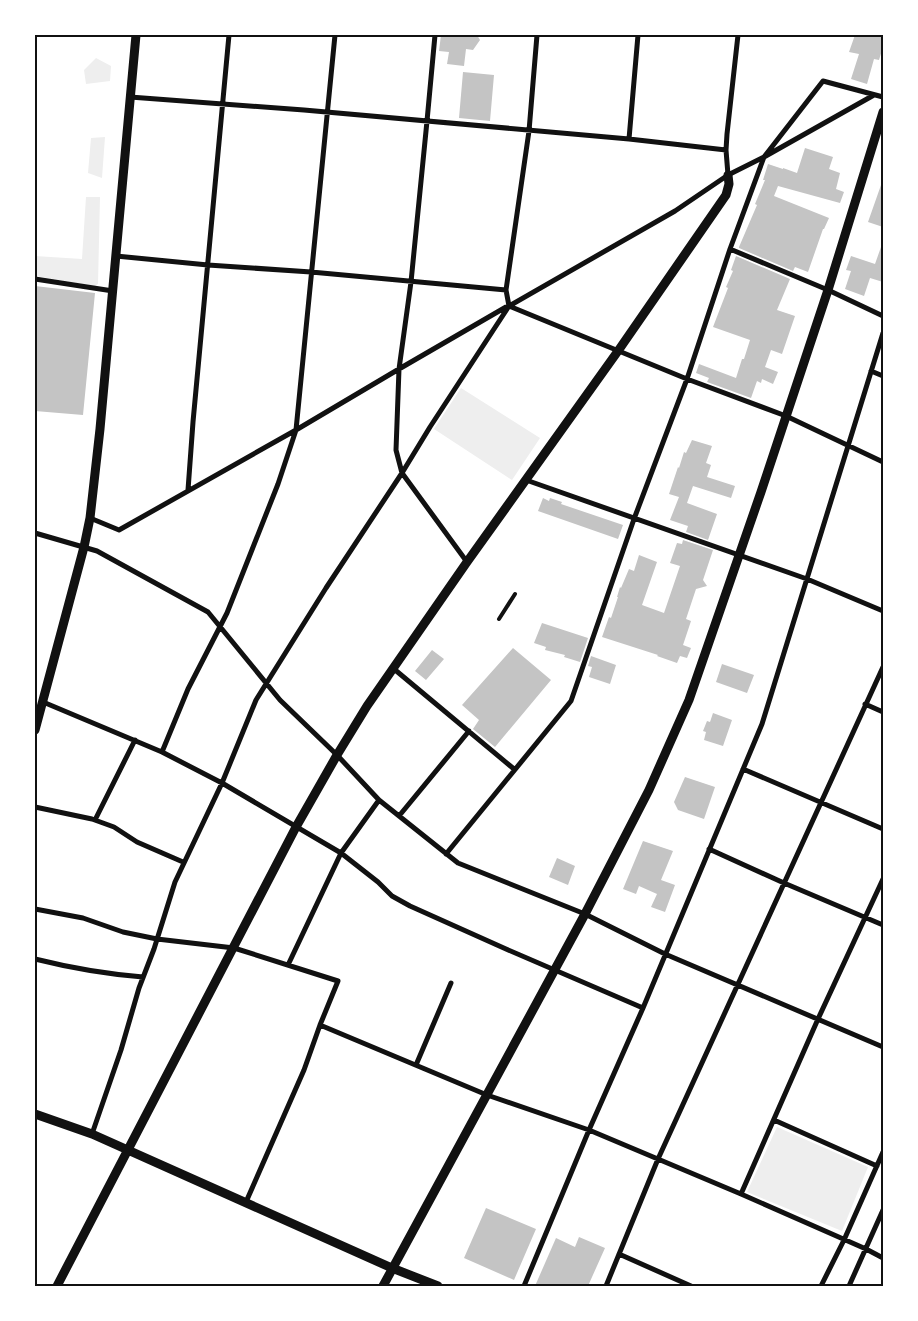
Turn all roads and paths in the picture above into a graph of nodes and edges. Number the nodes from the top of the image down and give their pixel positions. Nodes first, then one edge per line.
1 (136, 35) edge
2 (229, 35) edge
3 (335, 35) edge
4 (435, 35) edge
5 (537, 35) edge
6 (638, 35) edge
7 (738, 35) edge
8 (874, 95) junction
9 (130, 97) junction
10 (883, 97) edge
11 (223, 104) junction
12 (883, 112) edge
13 (328, 113) junction
14 (427, 121) junction
15 (529, 131) junction
16 (629, 139) junction
17 (726, 150) junction
18 (764, 158) junction
19 (728, 175) junction
20 (730, 249) junction
21 (116, 256) junction
22 (208, 265) junction
23 (311, 272) junction
24 (35, 279) edge
25 (410, 282) junction
26 (113, 290) junction
27 (506, 290) junction
28 (828, 290) junction
29 (508, 306) junction
30 (883, 316) edge
31 (883, 333) edge
32 (618, 351) junction
33 (399, 369) junction
34 (871, 371) junction
35 (883, 376) edge
36 (687, 379) junction
37 (786, 416) junction
38 (296, 430) junction
39 (848, 445) junction
40 (883, 462) edge
41 (402, 473) junction
42 (526, 480) junction
43 (188, 490) junction
44 (90, 518) junction
45 (634, 519) junction
46 (35, 533) edge
47 (84, 548) junction
48 (739, 556) junction
49 (467, 562) junction
50 (807, 579) junction
51 (515, 594) dead end
52 (883, 610) edge
53 (499, 618) dead end
54 (220, 626) junction
55 (883, 667) edge
56 (394, 669) junction
57 (267, 683) junction
58 (35, 694) edge
59 (44, 699) junction
60 (865, 704) junction
61 (883, 712) edge
62 (35, 730) edge
63 (469, 731) junction
64 (135, 740) junction
65 (162, 752) junction
66 (337, 755) junction
67 (743, 768) junction
68 (514, 769) junction
69 (222, 783) junction
70 (379, 800) junction
71 (822, 802) junction
72 (35, 807) edge
73 (399, 816) junction
74 (95, 820) junction
75 (296, 827) junction
76 (883, 828) edge
77 (709, 849) junction
78 (341, 853) junction
79 (446, 854) junction
80 (183, 862) junction
81 (883, 879) edge
82 (784, 883) junction
83 (35, 909) edge
84 (585, 914) junction
85 (865, 917) junction
86 (883, 925) edge
87 (157, 939) junction
88 (234, 948) junction
89 (665, 954) junction
90 (35, 959) edge
91 (288, 965) junction
92 (555, 970) junction
93 (143, 977) junction
94 (451, 983) dead end
95 (738, 985) junction
96 (643, 1008) junction
97 (818, 1019) junction
98 (320, 1025) junction
99 (883, 1048) edge
100 (416, 1065) junction
101 (486, 1095) junction
102 (35, 1114) edge
103 (774, 1120) junction
104 (589, 1130) junction
105 (92, 1134) junction
106 (127, 1150) junction
107 (883, 1152) edge
108 (658, 1159) junction
109 (877, 1166) junction
110 (741, 1194) junction
111 (246, 1202) junction
112 (883, 1210) edge
113 (844, 1240) junction
114 (866, 1249) junction
115 (619, 1254) junction
116 (883, 1258) edge
117 (392, 1268) junction
118 (57, 1286) edge
119 (383, 1286) edge
120 (438, 1286) edge
121 (524, 1286) edge
122 (606, 1286) edge
123 (691, 1286) edge
124 (821, 1286) edge
125 (849, 1286) edge

1 - 9 street
2 - 11 street
3 - 13 street
4 - 14 street
5 - 15 street
6 - 16 street
7 - 17 street
8 - 10 street
8 - 18 street
8 - 18 street
9 - 11 street
9 - 21 street
11 - 13 street
11 - 22 street
12 - 28 street
13 - 14 street
13 - 23 street
14 - 15 street
14 - 25 street
15 - 16 street
15 - 27 street
16 - 17 street
17 - 19 street
18 - 19 street
18 - 20 street
19 - 29 street
19 - 32 street
20 - 28 street
20 - 36 street
21 - 22 street
21 - 26 street
22 - 23 street
22 - 43 street
23 - 25 street
23 - 38 street
24 - 26 street
25 - 27 street
25 - 33 street
26 - 44 street
27 - 29 street
28 - 30 street
28 - 37 street
29 - 32 street
29 - 33 street
29 - 41 street
31 - 34 street
32 - 36 street
32 - 42 street
33 - 38 street
33 - 41 street
34 - 35 street
34 - 39 street
36 - 37 street
36 - 45 street
37 - 39 street
37 - 48 street
38 - 43 street
38 - 54 street
39 - 40 street
39 - 50 street
41 - 49 street
41 - 57 street
42 - 45 street
42 - 49 street
43 - 44 street
44 - 47 street
45 - 48 street
45 - 68 street
46 - 47 street
47 - 54 street
47 - 59 street
48 - 50 street
48 - 84 street
49 - 56 street
50 - 52 street
50 - 67 street
51 - 53 lane
54 - 57 street
54 - 65 street
55 - 60 street
56 - 63 street
56 - 66 street
57 - 66 street
57 - 69 street
58 - 59 street
59 - 62 street
59 - 64 street
60 - 61 street
60 - 71 street
63 - 68 street
63 - 73 street
64 - 65 street
64 - 74 street
65 - 69 street
66 - 70 street
66 - 75 street
67 - 71 street
67 - 77 street
68 - 79 street
69 - 75 street
69 - 80 street
70 - 73 street
70 - 78 street
71 - 76 street
71 - 82 street
72 - 74 street
73 - 79 street
74 - 80 street
75 - 78 street
75 - 88 street
77 - 82 street
77 - 89 street
78 - 91 street
78 - 92 street
79 - 84 street
80 - 87 street
81 - 85 street
82 - 85 street
82 - 95 street
83 - 87 street
84 - 89 street
84 - 92 street
85 - 86 street
85 - 97 street
87 - 88 street
87 - 93 street
88 - 91 street
88 - 106 street
89 - 95 street
89 - 96 street
90 - 93 street
91 - 98 street
92 - 96 street
92 - 101 street
93 - 105 street
94 - 100 street
95 - 97 street
95 - 108 street
96 - 104 street
97 - 99 street
97 - 103 street
98 - 100 street
98 - 111 street
100 - 101 street
101 - 104 street
101 - 117 street
102 - 105 street
103 - 109 street
103 - 110 street
104 - 108 street
104 - 121 street
105 - 106 street
106 - 111 street
106 - 118 street
107 - 109 street
108 - 110 street
108 - 115 street
109 - 113 street
110 - 113 street
111 - 117 street
112 - 114 street
113 - 114 street
113 - 124 street
114 - 116 street
114 - 125 street
115 - 122 street
115 - 123 street
117 - 119 street
117 - 120 street

